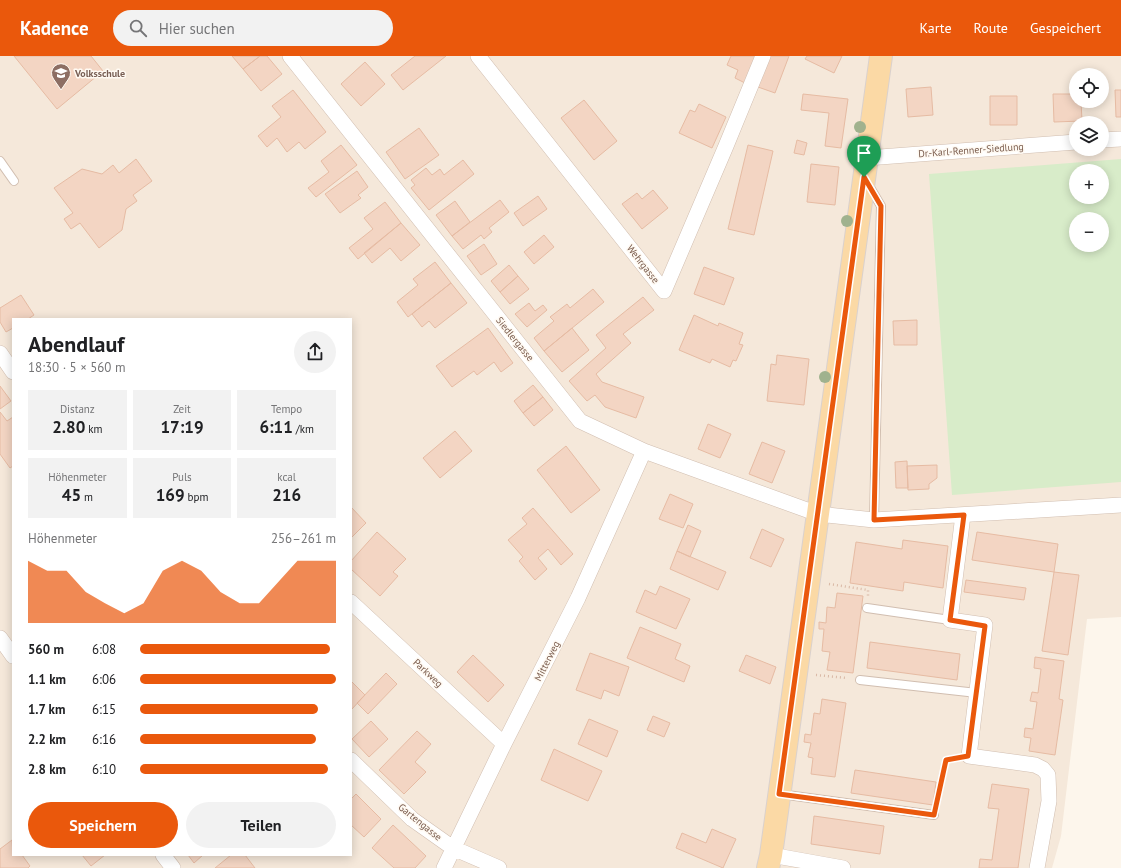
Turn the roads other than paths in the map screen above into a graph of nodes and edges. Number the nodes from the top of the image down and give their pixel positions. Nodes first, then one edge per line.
1 (290, 56) edge
2 (478, 56) edge
3 (763, 56) edge
4 (881, 56) edge
5 (1121, 139) edge
6 (1109, 140) edge
7 (1069, 143) edge
8 (0, 161) edge
9 (865, 168) junction
10 (14, 181) dead end
11 (0, 353) edge
12 (12, 371) edge
13 (644, 452) junction
14 (1121, 505) edge
15 (818, 514) junction
16 (964, 515) junction
17 (874, 520) junction
18 (352, 603) edge
19 (866, 608) road end
20 (950, 620) junction
21 (0, 638) edge
22 (12, 655) edge
23 (860, 680) road end
24 (977, 693) junction
25 (504, 744) junction
26 (352, 761) edge
27 (779, 794) junction
28 (934, 815) road end
29 (454, 848) junction
30 (164, 856) edge
31 (769, 862) edge
32 (173, 868) edge
33 (444, 868) edge
34 (499, 868) edge
35 (844, 868) edge
36 (1037, 868) edge

1 - 13 street, Siedlergasse
2 - 3 street, Wehrgasse
4 - 9 main road
5 - 6 street
7 - 9 street, Dr.-Karl-Renner-Siedlung
8 - 10 lane
9 - 15 main road
9 - 17 lane
11 - 12 street
13 - 15 street, Siedlergasse
13 - 25 street, Mitterweg
14 - 16 street, Siedlergasse
15 - 17 street, Siedlergasse
15 - 27 main road
16 - 17 street, Siedlergasse
16 - 20 street
18 - 25 street, Parkweg
19 - 20 lane
20 - 24 street
21 - 22 street
23 - 24 lane
24 - 36 street
25 - 29 street, Mitterweg
26 - 29 street, Gartengasse
27 - 28 lane
27 - 31 main road
29 - 33 street, Mitterweg
29 - 34 street, Gartengasse
30 - 32 street
31 - 35 street

